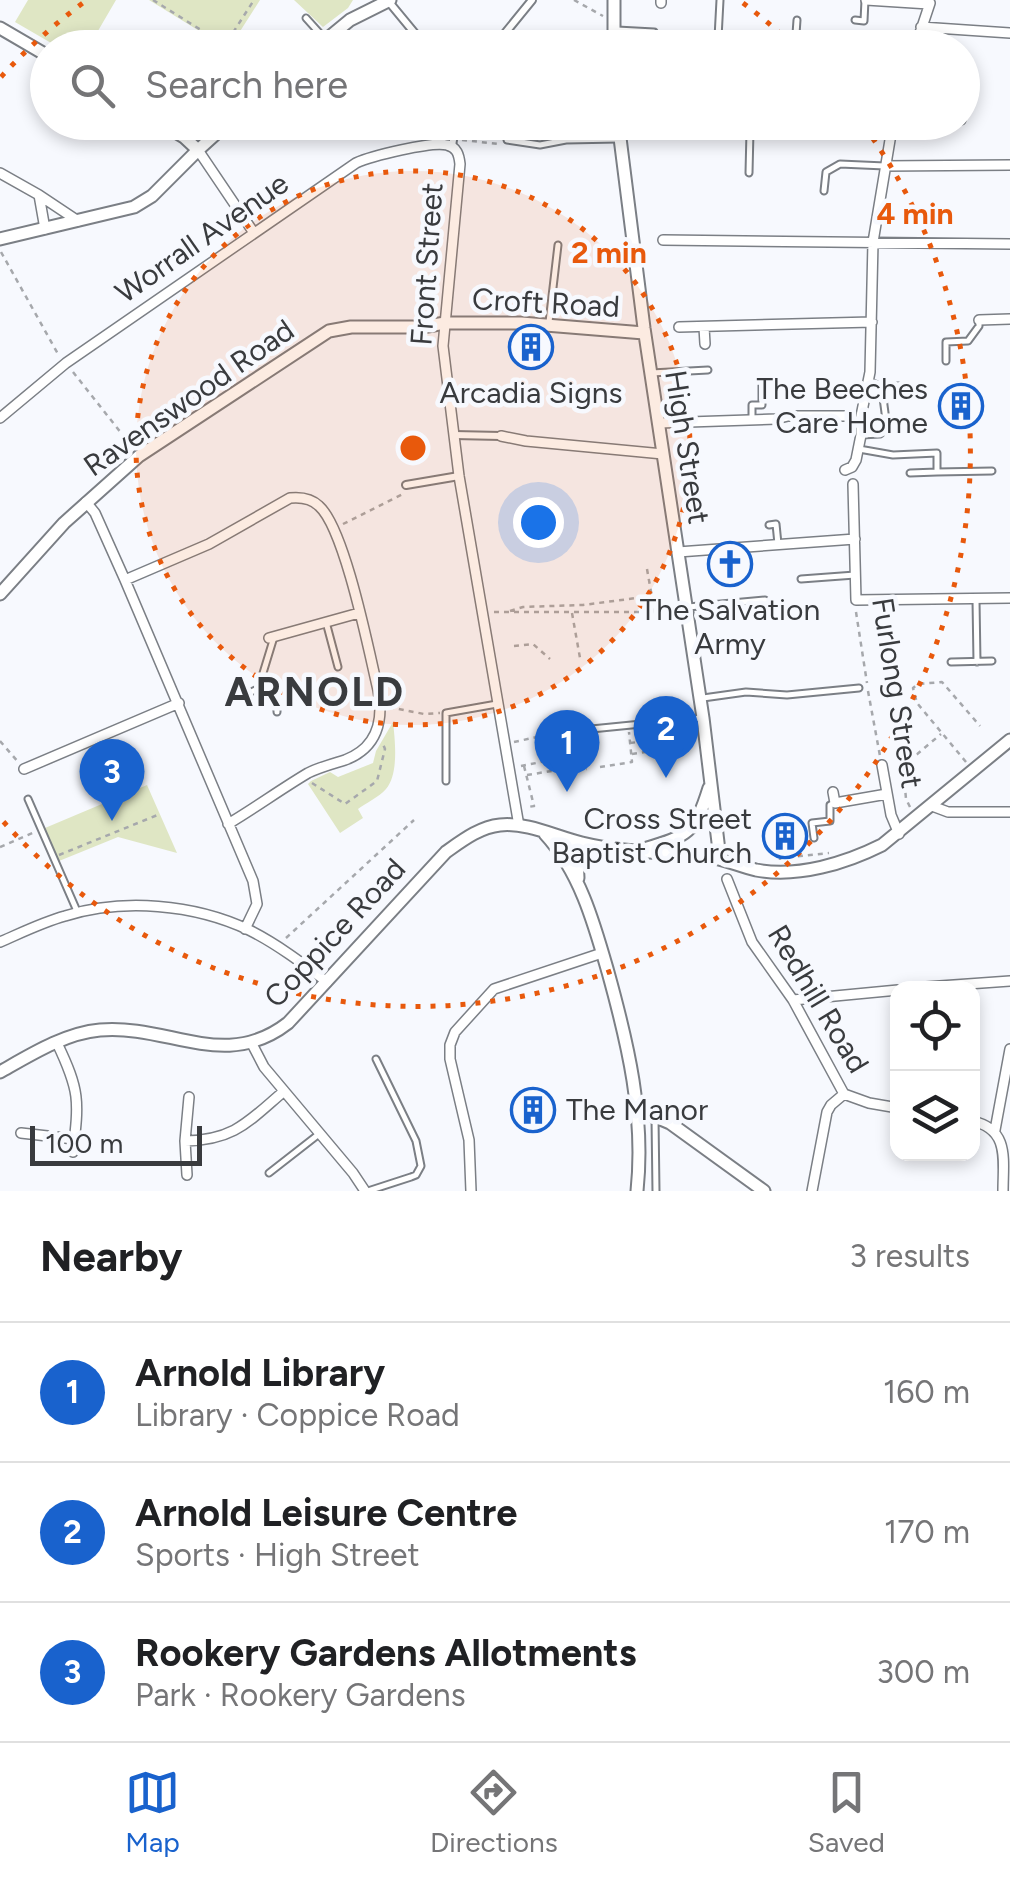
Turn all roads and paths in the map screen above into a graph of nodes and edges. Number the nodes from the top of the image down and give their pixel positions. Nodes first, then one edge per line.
1 (153, 0) edge
2 (254, 0) edge
3 (532, 0) edge
4 (574, 0) edge
5 (614, 0) edge
6 (720, 0) edge
7 (866, 0) edge
8 (389, 1) edge
9 (930, 2) edge
10 (306, 18) dead end
11 (797, 20) dead end
12 (855, 20) dead end
13 (613, 26) junction
14 (921, 27) junction
15 (0, 28) edge
16 (202, 30) edge
17 (234, 30) edge
18 (313, 30) edge
19 (338, 30) edge
20 (412, 30) edge
21 (508, 30) edge
22 (613, 30) edge
23 (640, 30) edge
24 (718, 30) edge
25 (796, 30) edge
26 (920, 30) edge
27 (959, 30) edge
28 (980, 32) edge
29 (1010, 34) edge
30 (30, 46) edge
31 (187, 140) edge
32 (209, 140) edge
33 (453, 140) edge
34 (507, 140) dead end
35 (576, 140) edge
36 (620, 140) edge
37 (750, 140) edge
38 (890, 140) edge
39 (452, 147) junction
40 (198, 150) junction
41 (1010, 164) edge
42 (885, 166) junction
43 (0, 173) edge
44 (749, 173) dead end
45 (824, 191) dead end
46 (39, 195) junction
47 (79, 222) junction
48 (45, 229) junction
49 (254, 232) junction
50 (0, 239) edge
51 (663, 240) dead end
52 (693, 240) junction
53 (873, 242) junction
54 (1010, 244) edge
55 (558, 245) dead end
56 (0, 250) edge
57 (694, 254) dead end
58 (979, 320) joint
59 (1010, 320) edge
60 (872, 322) junction
61 (446, 323) junction
62 (549, 325) junction
63 (704, 327) junction
64 (679, 328) dead end
65 (644, 333) junction
66 (705, 344) dead end
67 (946, 361) dead end
68 (66, 363) junction
69 (708, 370) dead end
70 (651, 373) junction
71 (868, 382) junction
72 (762, 386) dead end
73 (880, 386) junction
74 (900, 386) dead end
75 (0, 418) edge
76 (752, 420) junction
77 (842, 420) dead end
78 (659, 423) junction
79 (454, 435) junction
80 (861, 435) junction
81 (500, 436) joint
82 (858, 448) junction
83 (663, 454) junction
84 (139, 456) junction
85 (845, 470) dead end
86 (992, 471) dead end
87 (938, 472) junction
88 (910, 474) dead end
89 (459, 476) junction
90 (406, 484) dead end
91 (416, 484) junction
92 (853, 484) dead end
93 (854, 499) junction
94 (840, 500) dead end
95 (86, 502) junction
96 (769, 525) dead end
97 (333, 530) junction
98 (855, 539) junction
99 (778, 545) junction
100 (678, 552) junction
101 (647, 569) dead end
102 (856, 575) junction
103 (125, 580) junction
104 (801, 580) dead end
105 (0, 594) edge
106 (652, 596) junction
107 (976, 597) junction
108 (1010, 598) edge
109 (765, 600) dead end
110 (856, 600) junction
111 (687, 610) junction
112 (481, 612) junction
113 (507, 612) junction
114 (572, 612) junction
115 (655, 612) junction
116 (359, 613) junction
117 (656, 620) dead end
118 (326, 622) junction
119 (272, 638) joint
120 (514, 646) dead end
121 (580, 658) dead end
122 (550, 659) dead end
123 (992, 661) dead end
124 (951, 662) dead end
125 (976, 662) junction
126 (338, 667) dead end
127 (268, 684) junction
128 (859, 688) dead end
129 (251, 692) dead end
130 (700, 698) junction
131 (178, 703) junction
132 (496, 704) junction
133 (382, 709) junction
134 (277, 712) dead end
135 (434, 714) dead end
136 (703, 718) junction
137 (628, 725) junction
138 (980, 726) dead end
139 (378, 728) junction
140 (561, 732) joint
141 (705, 733) junction
142 (942, 733) junction
143 (652, 740) junction
144 (1010, 740) edge
145 (0, 741) edge
146 (630, 743) junction
147 (504, 744) junction
148 (631, 754) junction
149 (632, 762) junction
150 (882, 765) joint
151 (524, 766) junction
152 (600, 767) dead end
153 (580, 768) junction
154 (587, 768) dead end
155 (24, 769) joint
156 (510, 769) junction
157 (974, 771) junction
158 (633, 772) dead end
159 (526, 775) junction
160 (302, 777) junction
161 (712, 780) junction
162 (446, 782) dead end
163 (833, 792) dead end
164 (887, 794) junction
165 (28, 800) dead end
166 (835, 803) junction
167 (932, 806) junction
168 (517, 807) junction
169 (1010, 812) edge
170 (160, 814) dead end
171 (918, 818) junction
172 (414, 820) dead end
173 (228, 824) junction
174 (518, 826) junction
175 (41, 829) junction
176 (542, 831) junction
177 (899, 834) junction
178 (814, 838) dead end
179 (588, 844) junction
180 (0, 847) edge
181 (636, 852) junction
182 (828, 853) dead end
183 (54, 858) junction
184 (720, 859) junction
185 (782, 872) junction
186 (727, 879) dead end
187 (578, 884) junction
188 (747, 890) dead end
189 (734, 896) junction
190 (78, 912) junction
191 (245, 928) junction
192 (0, 942) edge
193 (278, 947) junction
194 (602, 953) junction
195 (1010, 981) edge
196 (327, 982) junction
197 (980, 983) edge
198 (890, 991) edge
199 (793, 1000) junction
200 (251, 1042) junction
201 (58, 1043) junction
202 (1010, 1049) edge
203 (376, 1059) dead end
204 (0, 1072) edge
205 (284, 1092) junction
206 (844, 1094) junction
207 (189, 1097) dead end
208 (890, 1107) edge
209 (637, 1109) junction
210 (655, 1115) junction
211 (980, 1124) edge
212 (995, 1130) junction
213 (319, 1134) junction
214 (74, 1139) junction
215 (185, 1141) junction
216 (1006, 1144) edge
217 (29, 1147) dead end
218 (72, 1152) dead end
219 (269, 1173) dead end
220 (187, 1174) dead end
221 (366, 1191) edge
222 (472, 1191) edge
223 (637, 1191) edge
224 (656, 1191) edge
225 (764, 1191) edge
226 (812, 1191) edge
227 (1003, 1191) edge

1 - 16 path
2 - 17 path
3 - 21 street
4 - 13 path
5 - 13 street
6 - 24 lane
7 - 9 street
7 - 12 lane
8 - 19 street
8 - 20 street
9 - 14 street
10 - 18 lane
11 - 25 lane
13 - 22 street
13 - 23 lane
14 - 26 street
14 - 27 street
15 - 30 street
28 - 29 street
31 - 40 street
32 - 40 street
33 - 39 street, Front Street
34 - 35 lane
36 - 65 street, High Street
37 - 44 lane
38 - 42 street
39 - 49 street, Worrall Avenue
39 - 61 street, Front Street
40 - 47 street
40 - 49 street
41 - 42 street
42 - 45 lane
42 - 53 street
43 - 46 street
46 - 47 street
46 - 48 street
47 - 48 street
48 - 50 street
49 - 68 street, Worrall Avenue
51 - 52 street
52 - 53 street
52 - 57 street
53 - 54 street
53 - 60 street
55 - 62 lane
56 - 68 path
58 - 59 street
58 - 67 lane
60 - 63 street
60 - 71 street
61 - 62 street, Croft Road
61 - 79 street, Front Street
61 - 84 street, Ravenswood Road
62 - 65 street, Croft Road
63 - 64 street
63 - 66 street
65 - 70 street, High Street
68 - 75 street, Worrall Avenue
68 - 84 path
69 - 70 lane
70 - 78 street, High Street
71 - 73 lane
71 - 80 street
72 - 76 lane
73 - 74 lane
73 - 80 lane
76 - 77 street
76 - 78 street
78 - 83 street, High Street
79 - 81 street
79 - 89 street, Front Street
80 - 82 street
81 - 83 street
82 - 85 street
82 - 87 lane
83 - 100 street, High Street
84 - 95 street, Ravenswood Road
86 - 87 lane
87 - 88 lane
89 - 91 street
89 - 112 street, Front Street
90 - 91 street
91 - 97 path
92 - 93 street, Furlong Street
93 - 94 street
93 - 98 street, Furlong Street
95 - 103 street
95 - 105 street, Ravenswood Road
96 - 99 lane
97 - 103 street
97 - 116 street
98 - 99 street
98 - 102 street, Furlong Street
99 - 100 street
100 - 111 street, High Street
101 - 106 path
102 - 104 lane
102 - 110 street, Furlong Street
103 - 131 street
106 - 113 path
106 - 115 path
107 - 108 street
107 - 110 street
107 - 125 lane
109 - 111 lane
110 - 150 path, Furlong Street
111 - 115 path
111 - 130 street, High Street
112 - 113 path
112 - 132 street, Front Street
113 - 114 path
114 - 115 path
114 - 121 path
115 - 117 path
116 - 118 street
116 - 133 street
118 - 119 street
118 - 126 lane
119 - 127 lane
120 - 122 path
123 - 125 lane
124 - 125 lane
127 - 129 lane
127 - 134 lane
128 - 130 lane
130 - 136 street, High Street
131 - 155 street
131 - 173 street
132 - 147 street, Front Street
132 - 162 lane
133 - 135 path
133 - 139 street
136 - 137 lane
136 - 141 street, High Street
137 - 140 lane
137 - 146 path
138 - 142 path
139 - 160 street
139 - 160 path
140 - 147 path
141 - 143 path
141 - 161 street, High Street
142 - 157 path
142 - 171 path
143 - 146 path
143 - 148 path
144 - 157 street
145 - 155 path
146 - 148 path
147 - 156 street, Front Street
148 - 149 path
149 - 152 path
149 - 158 path
150 - 164 street, Furlong Street
151 - 153 path
151 - 156 path
151 - 159 path
153 - 154 path
153 - 159 path
156 - 168 street, Front Street
157 - 167 street
159 - 168 path
160 - 173 street
161 - 181 street
161 - 184 street, High Street
163 - 166 street
164 - 166 street
164 - 177 street, Furlong Street
165 - 175 lane
166 - 178 lane
167 - 169 street
167 - 171 street
168 - 174 street, Front Street
170 - 183 path
171 - 177 street
172 - 193 path
173 - 191 street
174 - 176 street, Coppice Road
174 - 196 street, Coppice Road
175 - 180 path
175 - 183 lane
176 - 179 street, Coppice Road
176 - 187 street
177 - 185 street
179 - 181 street, Coppice Road
179 - 187 street
181 - 184 street, Coppice Road
182 - 185 path
183 - 190 lane
184 - 185 street, Coppice Road
186 - 189 street, Redhill Road
187 - 194 street
188 - 189 street
189 - 199 street, Redhill Road
190 - 191 street
190 - 192 street
191 - 193 street
193 - 196 street
194 - 209 street
194 - 222 street
195 - 197 street
196 - 200 street, Coppice Road
198 - 199 street
199 - 206 street, Redhill Road
200 - 201 street, Coppice Road
200 - 205 street
201 - 204 street, Coppice Road
201 - 214 street
202 - 212 street
203 - 221 lane
205 - 213 street
205 - 215 street
206 - 208 street, Redhill Road
206 - 226 street
207 - 215 street
209 - 210 street
209 - 223 street
210 - 224 lane
210 - 225 street
211 - 212 street
212 - 216 street
213 - 219 lane
213 - 221 street
214 - 217 street
214 - 218 street
215 - 220 street
216 - 227 street

